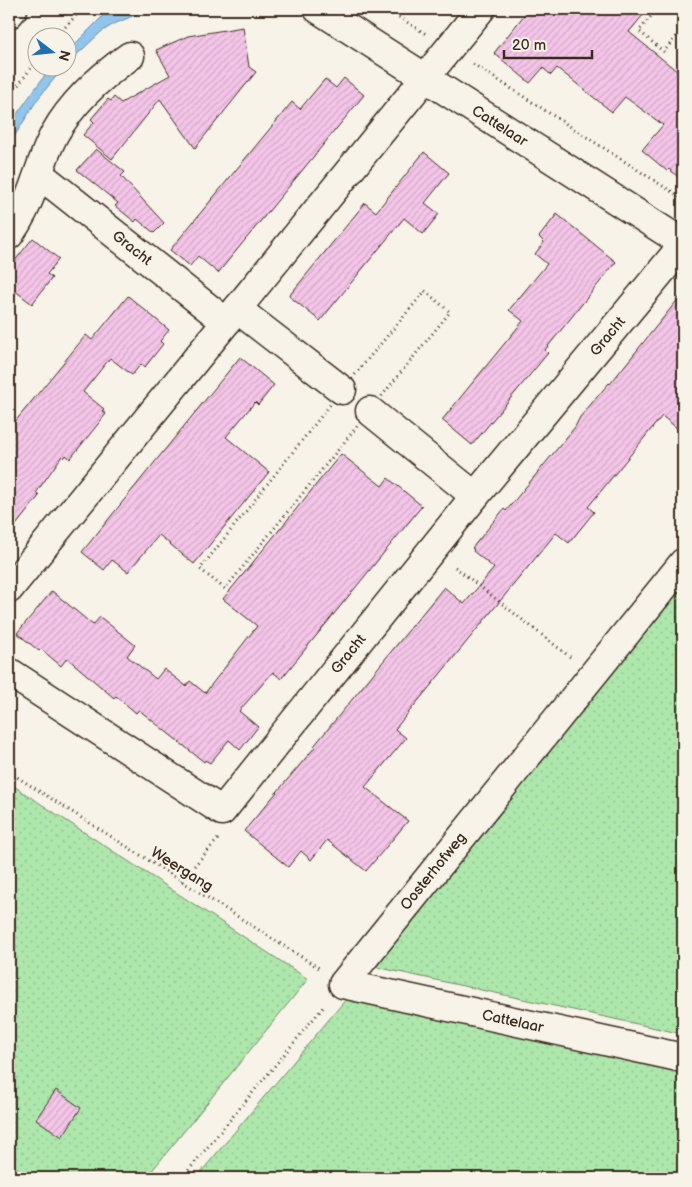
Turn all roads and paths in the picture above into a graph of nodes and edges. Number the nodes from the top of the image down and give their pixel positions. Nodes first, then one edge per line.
1 (13, 9) edge
2 (82, 9) edge
3 (318, 9) edge
4 (386, 9) edge
5 (481, 9) edge
6 (657, 9) edge
7 (9, 14) edge
8 (683, 27) edge
9 (64, 28) edge
10 (449, 48) junction
11 (130, 56) dead end
12 (28, 71) edge
13 (425, 78) junction
14 (9, 97) edge
15 (39, 174) junction
16 (683, 199) edge
17 (9, 235) edge
18 (683, 244) edge
19 (232, 316) junction
20 (342, 390) joint
21 (370, 411) dead end
22 (475, 496) junction
23 (432, 549) junction
24 (683, 563) edge
25 (9, 589) edge
26 (226, 590) dead end
27 (9, 672) edge
28 (592, 675) junction
29 (9, 772) edge
30 (222, 812) junction
31 (181, 881) junction
32 (343, 984) junction
33 (683, 1058) edge
34 (182, 1178) edge

1 - 7 street
2 - 9 path
3 - 13 street, Cattelaar
4 - 10 path
5 - 10 street
6 - 8 path
10 - 13 street
10 - 16 path
11 - 15 street
12 - 14 path
13 - 18 street, Cattelaar
13 - 19 street
15 - 17 street
15 - 19 street, Gracht
18 - 22 street, Gracht
19 - 20 street, Gracht
19 - 25 street
20 - 26 path
21 - 22 street
22 - 23 street, Gracht
23 - 28 path
23 - 30 street, Gracht
24 - 28 street, Oosterhofweg
27 - 30 street
28 - 32 street, Oosterhofweg
29 - 31 path, Weergang
30 - 31 path
31 - 32 path, Weergang
32 - 33 street, Cattelaar
32 - 34 path

